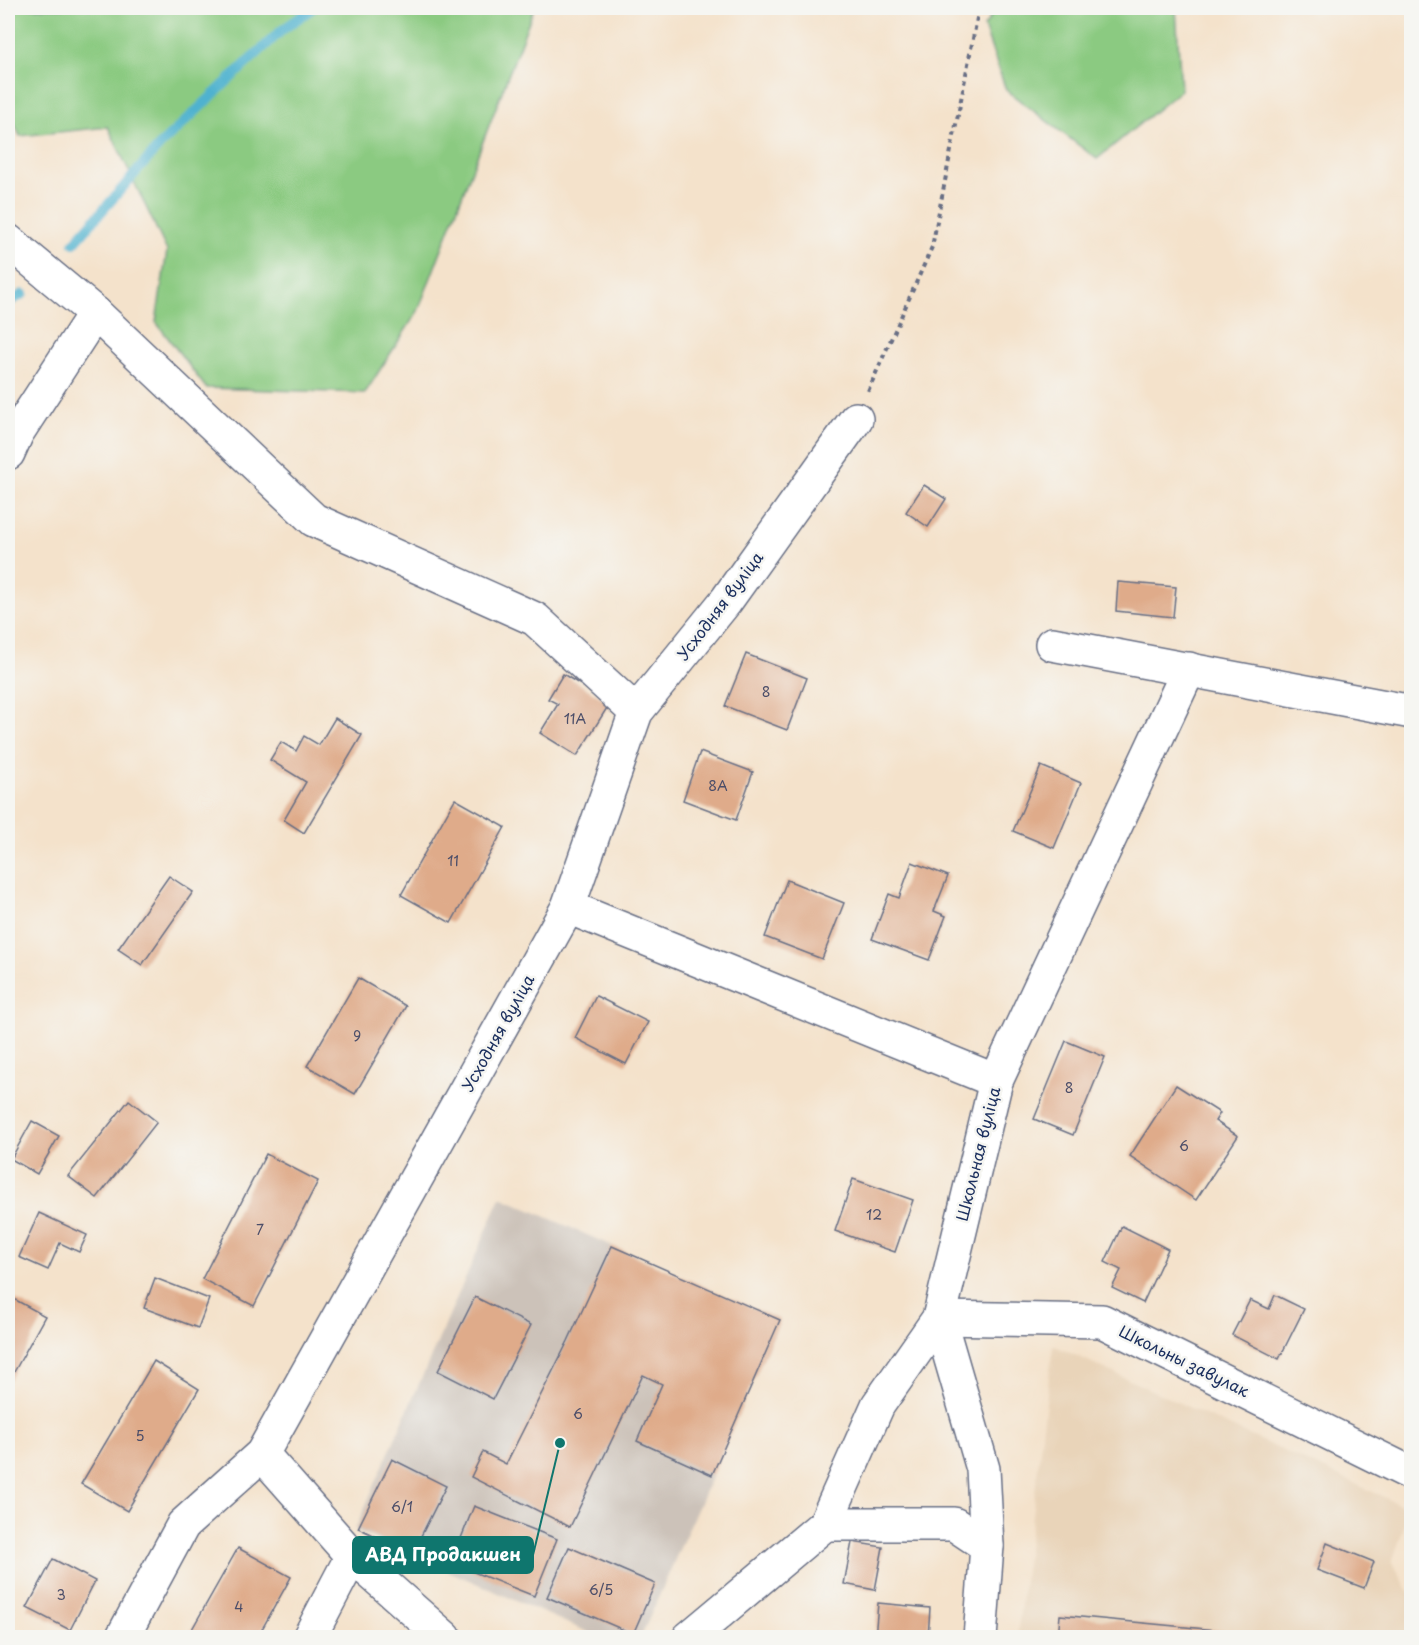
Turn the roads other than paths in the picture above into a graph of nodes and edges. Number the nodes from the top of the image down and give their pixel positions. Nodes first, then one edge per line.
1 (8, 241) edge
2 (94, 314) junction
3 (856, 419) road end
4 (8, 453) edge
5 (1052, 644) dead end
6 (1189, 669) junction
7 (636, 712) junction
8 (1412, 712) edge
9 (568, 908) junction
10 (996, 1081) junction
11 (939, 1318) junction
12 (262, 1454) junction
13 (1412, 1474) edge
14 (825, 1524) junction
15 (987, 1546) junction
16 (352, 1556) junction
17 (122, 1638) edge
18 (309, 1638) edge
19 (445, 1638) edge
20 (689, 1638) edge
21 (980, 1638) edge

1 - 2 street
2 - 4 street
2 - 7 street
3 - 7 street, Усходняя вуліца
5 - 6 street
6 - 8 street
6 - 10 street, Школьная вуліца
7 - 9 street, Усходняя вуліца
9 - 10 street
9 - 12 street, Усходняя вуліца
10 - 11 street, Школьная вуліца
11 - 13 street, Школьны завулак
11 - 14 street
11 - 15 street, Школьная вуліца
12 - 16 street
12 - 17 street, Усходняя вуліца
14 - 15 street
14 - 20 street
15 - 21 street, Школьная вуліца
16 - 18 street
16 - 19 street

